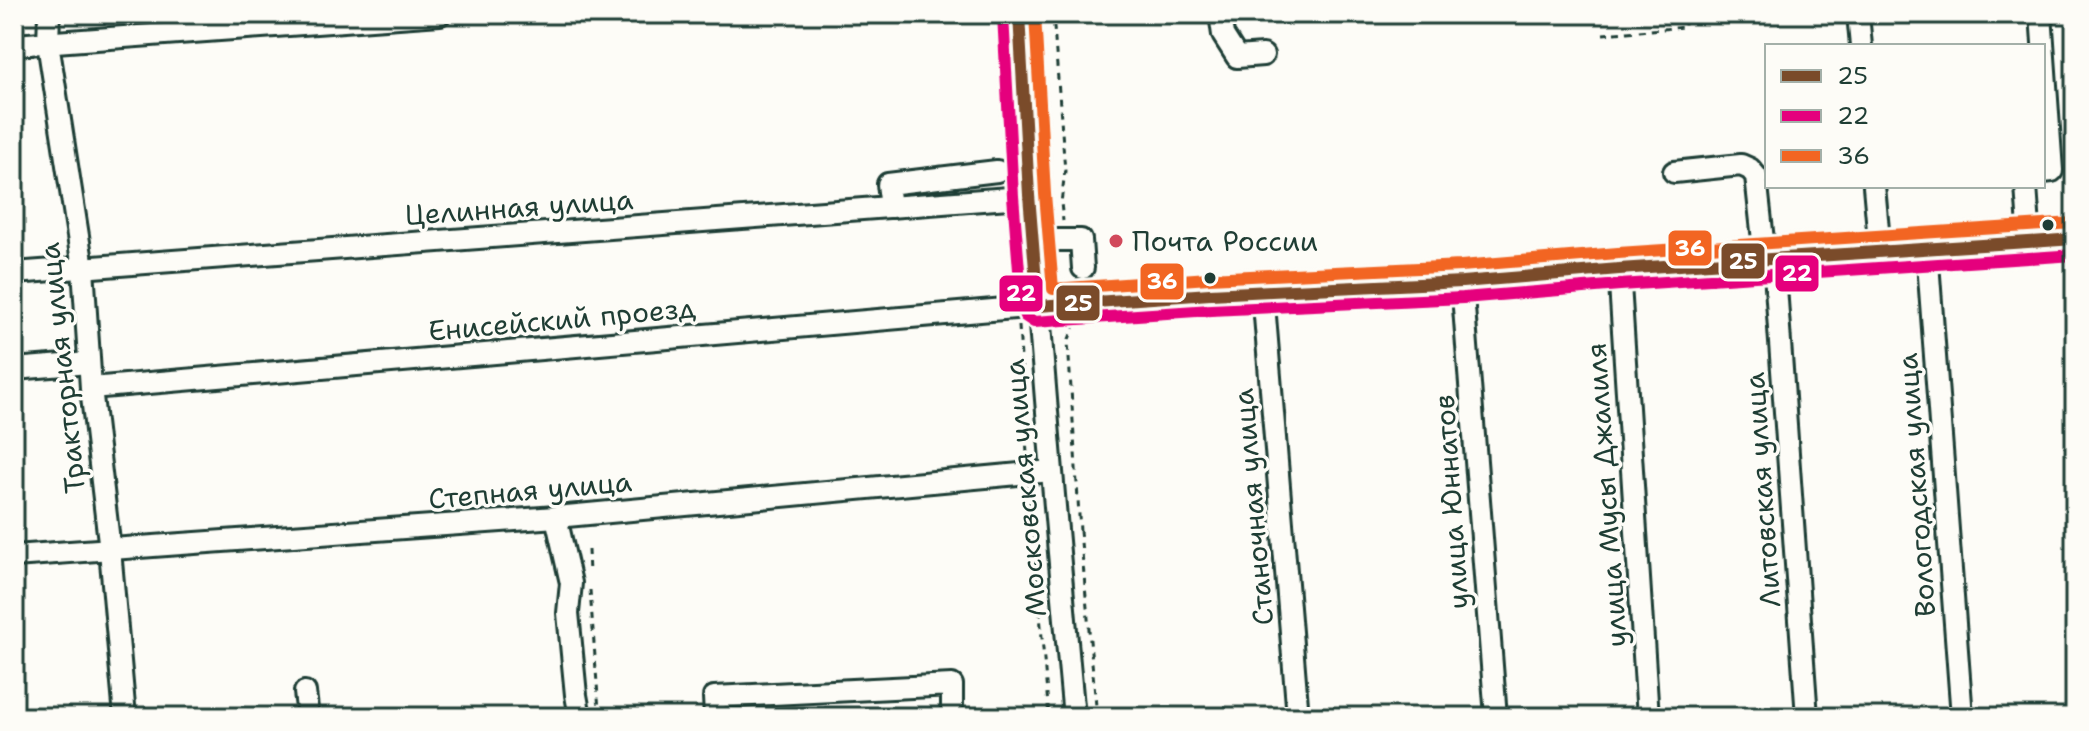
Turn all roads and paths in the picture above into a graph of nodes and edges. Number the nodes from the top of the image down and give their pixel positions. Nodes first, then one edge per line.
1 (49, 14) edge
2 (440, 14) edge
3 (1019, 14) edge
4 (1053, 14) edge
5 (1220, 14) edge
6 (1685, 14) edge
7 (1858, 14) edge
8 (2041, 14) edge
9 (1603, 34) dead end
10 (48, 43) junction
11 (1861, 44) edge
12 (2043, 44) edge
13 (14, 45) edge
14 (1263, 55) dead end
15 (2045, 71) edge
16 (997, 171) dead end
17 (1674, 172) dead end
18 (2045, 172) edge
19 (1874, 188) edge
20 (2026, 188) edge
21 (1029, 195) junction
22 (891, 207) junction
23 (2075, 239) edge
24 (1032, 240) junction
25 (1065, 240) junction
26 (2030, 242) junction
27 (1927, 249) junction
28 (1880, 252) junction
29 (1770, 259) junction
30 (83, 268) junction
31 (1083, 268) dead end
32 (1619, 269) junction
33 (14, 273) edge
34 (1462, 282) junction
35 (1263, 292) junction
36 (1081, 304) junction
37 (1028, 307) junction
38 (89, 363) junction
39 (14, 369) edge
40 (91, 388) junction
41 (1051, 471) junction
42 (1028, 473) junction
43 (556, 517) junction
44 (1080, 531) junction
45 (1057, 533) junction
46 (110, 550) junction
47 (588, 550) dead end
48 (14, 556) edge
49 (305, 692) dead end
50 (125, 717) edge
51 (308, 717) edge
52 (580, 717) edge
53 (600, 717) edge
54 (715, 717) edge
55 (952, 717) edge
56 (1049, 717) edge
57 (1074, 717) edge
58 (1097, 717) edge
59 (1298, 717) edge
60 (1496, 717) edge
61 (1648, 717) edge
62 (1807, 717) edge
63 (1962, 717) edge

1 - 10 street, Тракторная улица
2 - 10 street
3 - 21 street, Московская улица
4 - 25 path
5 - 14 street
6 - 9 path
7 - 11 street
8 - 12 street
10 - 13 street
10 - 30 street, Тракторная улица
15 - 18 street
16 - 22 street
17 - 29 street, Литовская улица
19 - 28 street
20 - 26 street
21 - 22 street, Целинная улица
21 - 24 street, Московская улица
22 - 30 street, Целинная улица
23 - 26 street, Енисейский проезд
24 - 25 street
24 - 37 street, Московская улица
25 - 31 street
26 - 27 street, Енисейский проезд
27 - 28 street, Енисейский проезд
27 - 63 street, Вологодская улица
28 - 29 street, Енисейский проезд
29 - 32 street, Енисейский проезд
29 - 62 street, Литовская улица
30 - 33 street, Целинная улица
30 - 38 street, Тракторная улица
32 - 34 street, Енисейский проезд
32 - 61 street, улица Мусы Джалиля
34 - 35 street, Енисейский проезд
34 - 60 street, улица Юннатов
35 - 36 street, Енисейский проезд
35 - 59 street, Станочная улица
36 - 37 street, Енисейский проезд
36 - 44 path
37 - 40 street, Енисейский проезд
37 - 41 street, Московская улица
37 - 42 path
38 - 39 street
38 - 40 street, Тракторная улица
40 - 46 street, Тракторная улица
41 - 42 street, Степная улица
41 - 45 street, Московская улица
42 - 43 street, Степная улица
42 - 56 path
43 - 46 street, Степная улица
43 - 52 street
44 - 45 path
44 - 58 path
45 - 57 street, Московская улица
46 - 48 street, Степная улица
46 - 50 street, Тракторная улица
47 - 53 path
49 - 51 street
54 - 55 street

